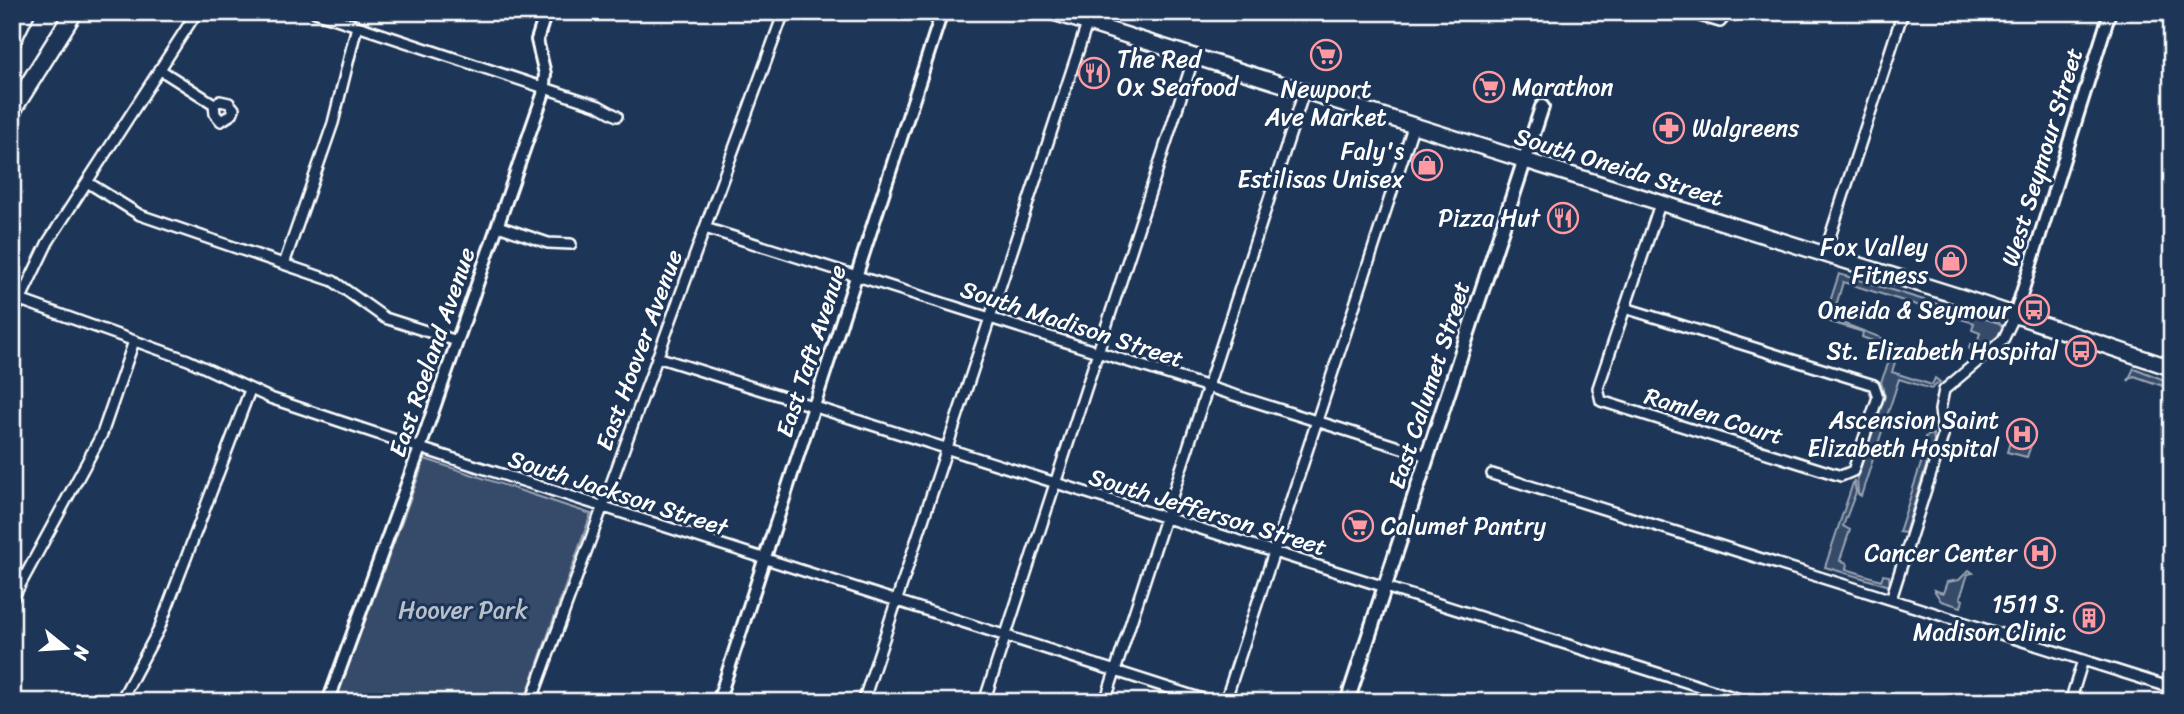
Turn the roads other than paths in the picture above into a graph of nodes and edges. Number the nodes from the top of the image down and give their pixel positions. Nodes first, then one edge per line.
1 (26, 12) edge
2 (74, 12) edge
3 (197, 12) edge
4 (315, 12) edge
5 (545, 12) edge
6 (784, 12) edge
7 (942, 12) edge
8 (1052, 12) edge
9 (1686, 12) edge
10 (1729, 12) edge
11 (1903, 12) edge
12 (2110, 12) edge
13 (1089, 18) edge
14 (357, 26) junction
15 (12, 41) edge
16 (1194, 57) junction
17 (159, 69) junction
18 (545, 88) junction
19 (1304, 92) junction
20 (214, 104) dead end
21 (1542, 107) dead end
22 (12, 111) edge
23 (617, 116) dead end
24 (1413, 127) junction
25 (1525, 162) junction
26 (87, 182) junction
27 (1660, 204) junction
28 (498, 226) junction
29 (705, 228) junction
30 (570, 244) dead end
31 (1824, 255) junction
32 (284, 264) junction
33 (857, 276) junction
34 (20, 300) junction
35 (1625, 308) junction
36 (2015, 315) junction
37 (12, 317) edge
38 (988, 317) junction
39 (134, 341) junction
40 (457, 341) junction
41 (1098, 353) junction
42 (657, 358) junction
43 (2172, 368) edge
44 (1208, 387) junction
45 (250, 390) junction
46 (814, 407) junction
47 (1317, 422) junction
48 (420, 449) junction
49 (946, 449) junction
50 (1427, 456) junction
51 (1492, 474) dead end
52 (1055, 484) junction
53 (601, 508) junction
54 (1165, 518) junction
55 (1274, 553) junction
56 (764, 560) junction
57 (1385, 587) junction
58 (1891, 599) junction
59 (12, 600) edge
60 (895, 601) junction
61 (1006, 636) junction
62 (2083, 660) junction
63 (1115, 671) junction
64 (2172, 688) edge
65 (120, 702) edge
66 (328, 702) edge
67 (531, 702) edge
68 (718, 702) edge
69 (863, 702) edge
70 (984, 702) edge
71 (1105, 702) edge
72 (1212, 702) edge
73 (1225, 702) edge
74 (1347, 702) edge
75 (1748, 702) edge
76 (2070, 702) edge

1 - 15 highway
2 - 22 highway
3 - 17 street
4 - 14 street
5 - 18 street, East Roeland Avenue
6 - 29 street, East Hoover Avenue
7 - 33 street, East Taft Avenue
8 - 13 main road, South Oneida Street
9 - 10 street
11 - 31 street
12 - 36 street, West Seymour Street
13 - 16 main road, South Oneida Street
13 - 38 street
14 - 18 street
14 - 32 street
16 - 19 main road, South Oneida Street
16 - 41 street
17 - 20 street
17 - 26 street
18 - 23 street
18 - 28 street, East Roeland Avenue
19 - 24 main road, South Oneida Street
19 - 44 street
21 - 25 main road, East Calumet Street
24 - 25 main road, South Oneida Street
24 - 47 street
25 - 27 main road, South Oneida Street
25 - 50 main road, East Calumet Street
26 - 32 street
26 - 34 street
27 - 31 main road, South Oneida Street
27 - 35 street, Ramlen Court
28 - 30 street
28 - 40 street, East Roeland Avenue
29 - 33 street, South Madison Street
29 - 42 street, East Hoover Avenue
31 - 36 main road, South Oneida Street
32 - 40 street
33 - 38 street, South Madison Street
33 - 46 street, East Taft Avenue
34 - 37 street
34 - 39 street, South Jackson Street
35 - 35 street, Ramlen Court
36 - 43 main road, South Oneida Street
36 - 58 street
38 - 41 street, South Madison Street
38 - 49 street
39 - 45 street, South Jackson Street
39 - 59 street
40 - 48 street, East Roeland Avenue
41 - 44 street, South Madison Street
41 - 52 street
42 - 46 street, South Jefferson Street
42 - 53 street, East Hoover Avenue
44 - 47 street, South Madison Street
44 - 54 street
45 - 48 street, South Jackson Street
45 - 65 street
46 - 49 street, South Jefferson Street
46 - 56 street, East Taft Avenue
47 - 50 street, South Madison Street
47 - 55 street
48 - 53 street, South Jackson Street
48 - 66 street, East Roeland Avenue
49 - 52 street, South Jefferson Street
49 - 60 street
50 - 57 main road, East Calumet Street
51 - 58 street
52 - 54 street, South Jefferson Street
52 - 61 street
53 - 56 street, South Jackson Street
53 - 67 street, East Hoover Avenue
54 - 55 street, South Jefferson Street
54 - 63 street
55 - 57 street, South Jefferson Street
55 - 73 street
56 - 60 street, South Jackson Street
56 - 68 street, East Taft Avenue
57 - 74 main road, East Calumet Street
57 - 75 street, South Jefferson Street
58 - 62 street
60 - 61 street, South Jackson Street
60 - 69 street
61 - 63 street, South Jackson Street
61 - 70 street
62 - 64 street
62 - 76 street
63 - 71 street
63 - 72 street, South Jackson Street

